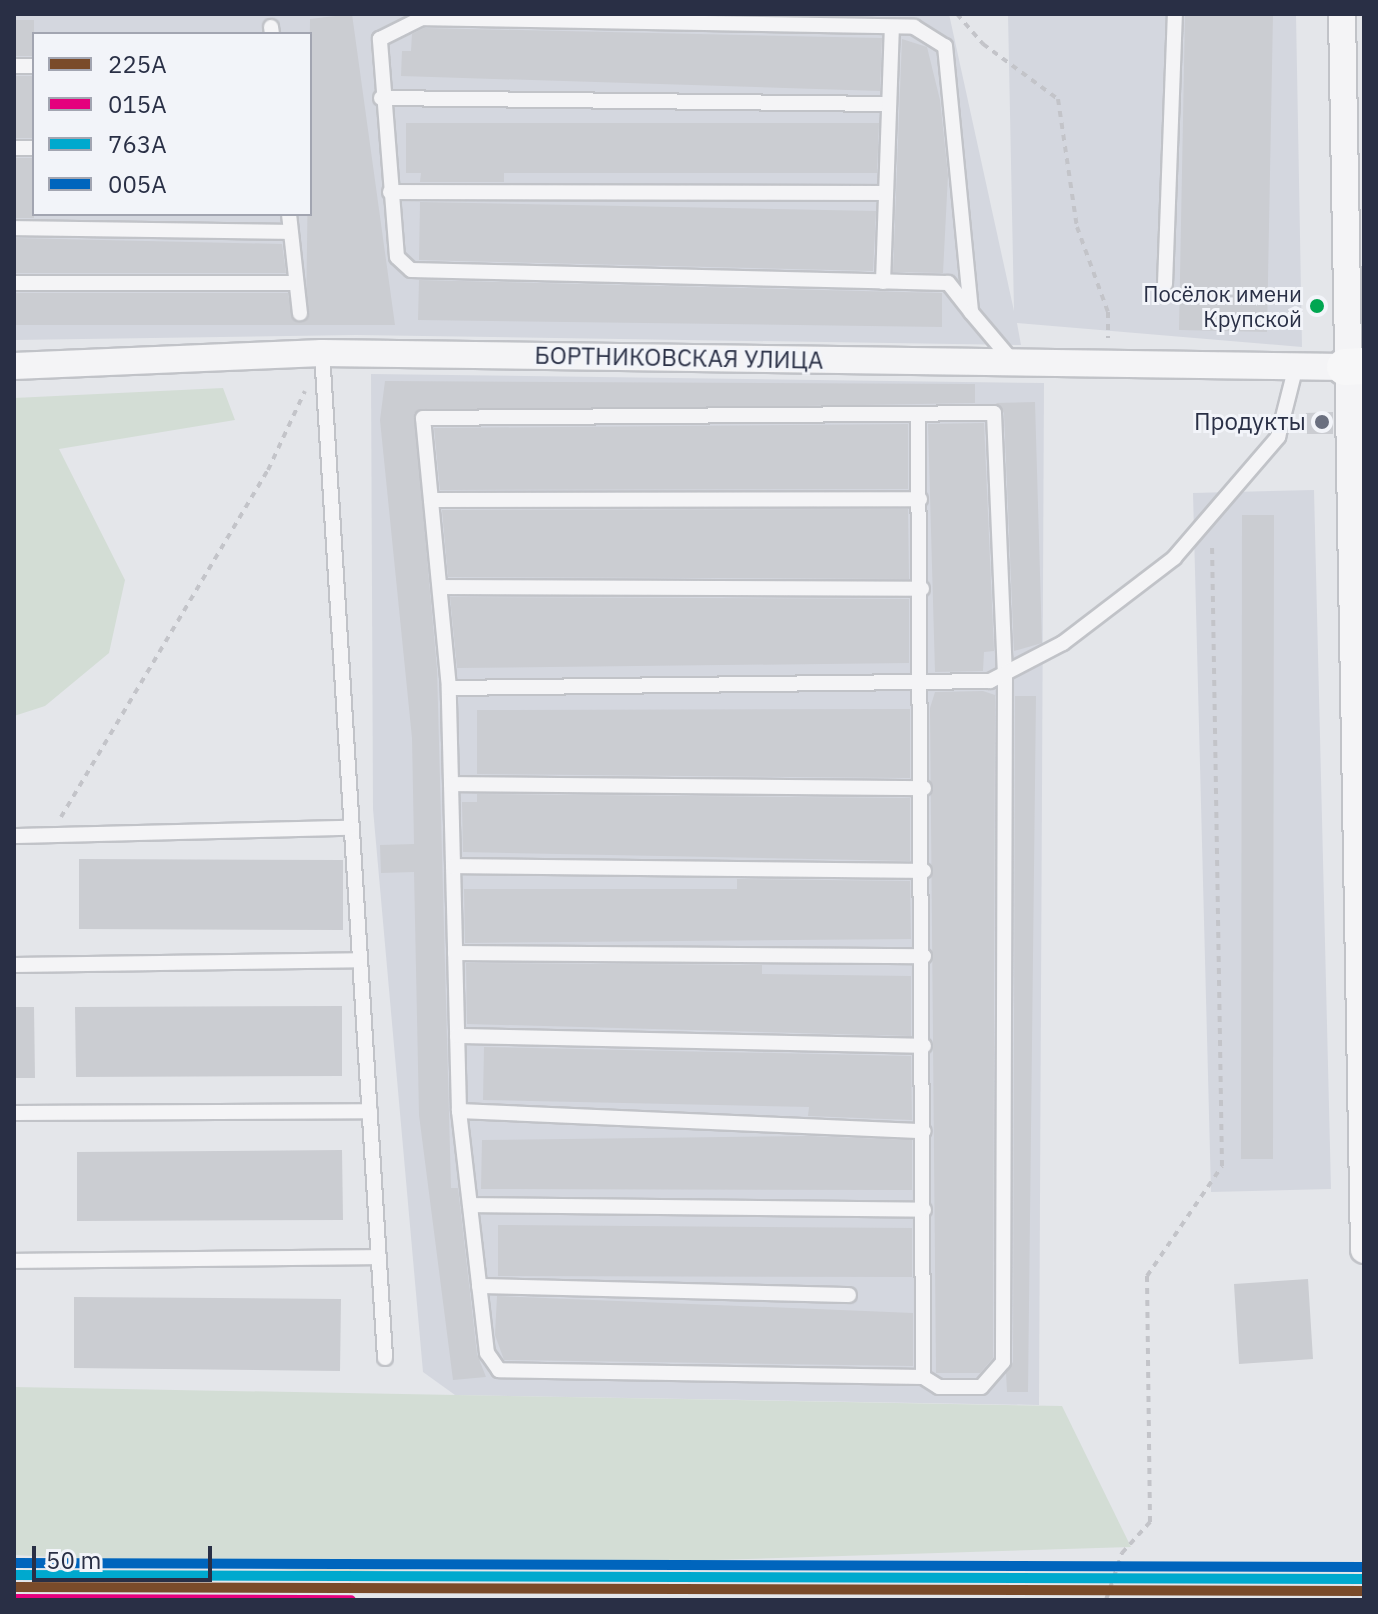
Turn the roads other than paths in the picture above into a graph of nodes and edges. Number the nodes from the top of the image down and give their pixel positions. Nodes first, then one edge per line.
1 (1175, 14) edge
2 (1342, 14) edge
3 (892, 27) junction
4 (381, 98) junction
5 (889, 104) junction
6 (390, 192) junction
7 (886, 193) junction
8 (289, 216) edge
9 (14, 228) edge
10 (290, 232) junction
11 (883, 282) junction
12 (14, 283) edge
13 (295, 283) junction
14 (1165, 284) dead end
15 (971, 312) junction
16 (300, 313) dead end
17 (322, 353) junction
18 (1015, 364) junction
19 (14, 366) edge
20 (1296, 366) junction
21 (1355, 366) edge
22 (918, 414) junction
23 (920, 499) junction
24 (431, 500) junction
25 (440, 587) junction
26 (922, 589) junction
27 (1005, 673) junction
28 (925, 686) junction
29 (449, 688) junction
30 (451, 784) junction
31 (924, 788) junction
32 (352, 828) junction
33 (14, 836) edge
34 (453, 866) junction
35 (924, 871) junction
36 (455, 953) junction
37 (924, 956) junction
38 (360, 960) junction
39 (14, 965) edge
40 (457, 1036) junction
41 (924, 1046) junction
42 (370, 1111) junction
43 (459, 1111) junction
44 (14, 1113) edge
45 (924, 1131) junction
46 (470, 1205) junction
47 (924, 1210) junction
48 (1362, 1250) edge
49 (379, 1257) junction
50 (14, 1261) edge
51 (479, 1286) junction
52 (849, 1295) dead end
53 (385, 1358) dead end
54 (923, 1377) junction

1 - 14 lane
2 - 21 street
3 - 4 lane
3 - 5 lane
3 - 15 lane
4 - 5 lane
4 - 6 lane
5 - 7 lane
6 - 7 lane
6 - 11 lane
7 - 11 lane
8 - 10 lane
9 - 10 lane
10 - 13 lane
11 - 15 lane
12 - 13 lane
13 - 16 lane
15 - 18 lane
17 - 18 street, БОРТНИКОВСКАЯ УЛИЦА
17 - 19 street, БОРТНИКОВСКАЯ УЛИЦА
17 - 32 lane
18 - 20 street, БОРТНИКОВСКАЯ УЛИЦА
20 - 21 street, БОРТНИКОВСКАЯ УЛИЦА
20 - 27 lane
21 - 48 street
22 - 23 lane
22 - 24 lane
22 - 27 lane
23 - 24 lane
23 - 26 lane
24 - 25 lane
25 - 26 lane
25 - 29 lane
26 - 28 lane
27 - 28 lane
27 - 54 lane
28 - 29 lane
28 - 31 lane
29 - 30 lane
30 - 31 lane
30 - 34 lane
31 - 35 lane
32 - 33 lane
32 - 38 lane
34 - 35 lane
34 - 36 lane
35 - 37 lane
36 - 37 lane
36 - 40 lane
37 - 41 lane
38 - 39 lane
38 - 42 lane
40 - 41 lane
40 - 43 lane
41 - 45 lane
42 - 44 lane
42 - 49 lane
43 - 45 lane
43 - 46 lane
45 - 47 lane
46 - 47 lane
46 - 51 lane
47 - 54 lane
49 - 50 lane
49 - 53 lane
51 - 52 lane
51 - 54 lane

